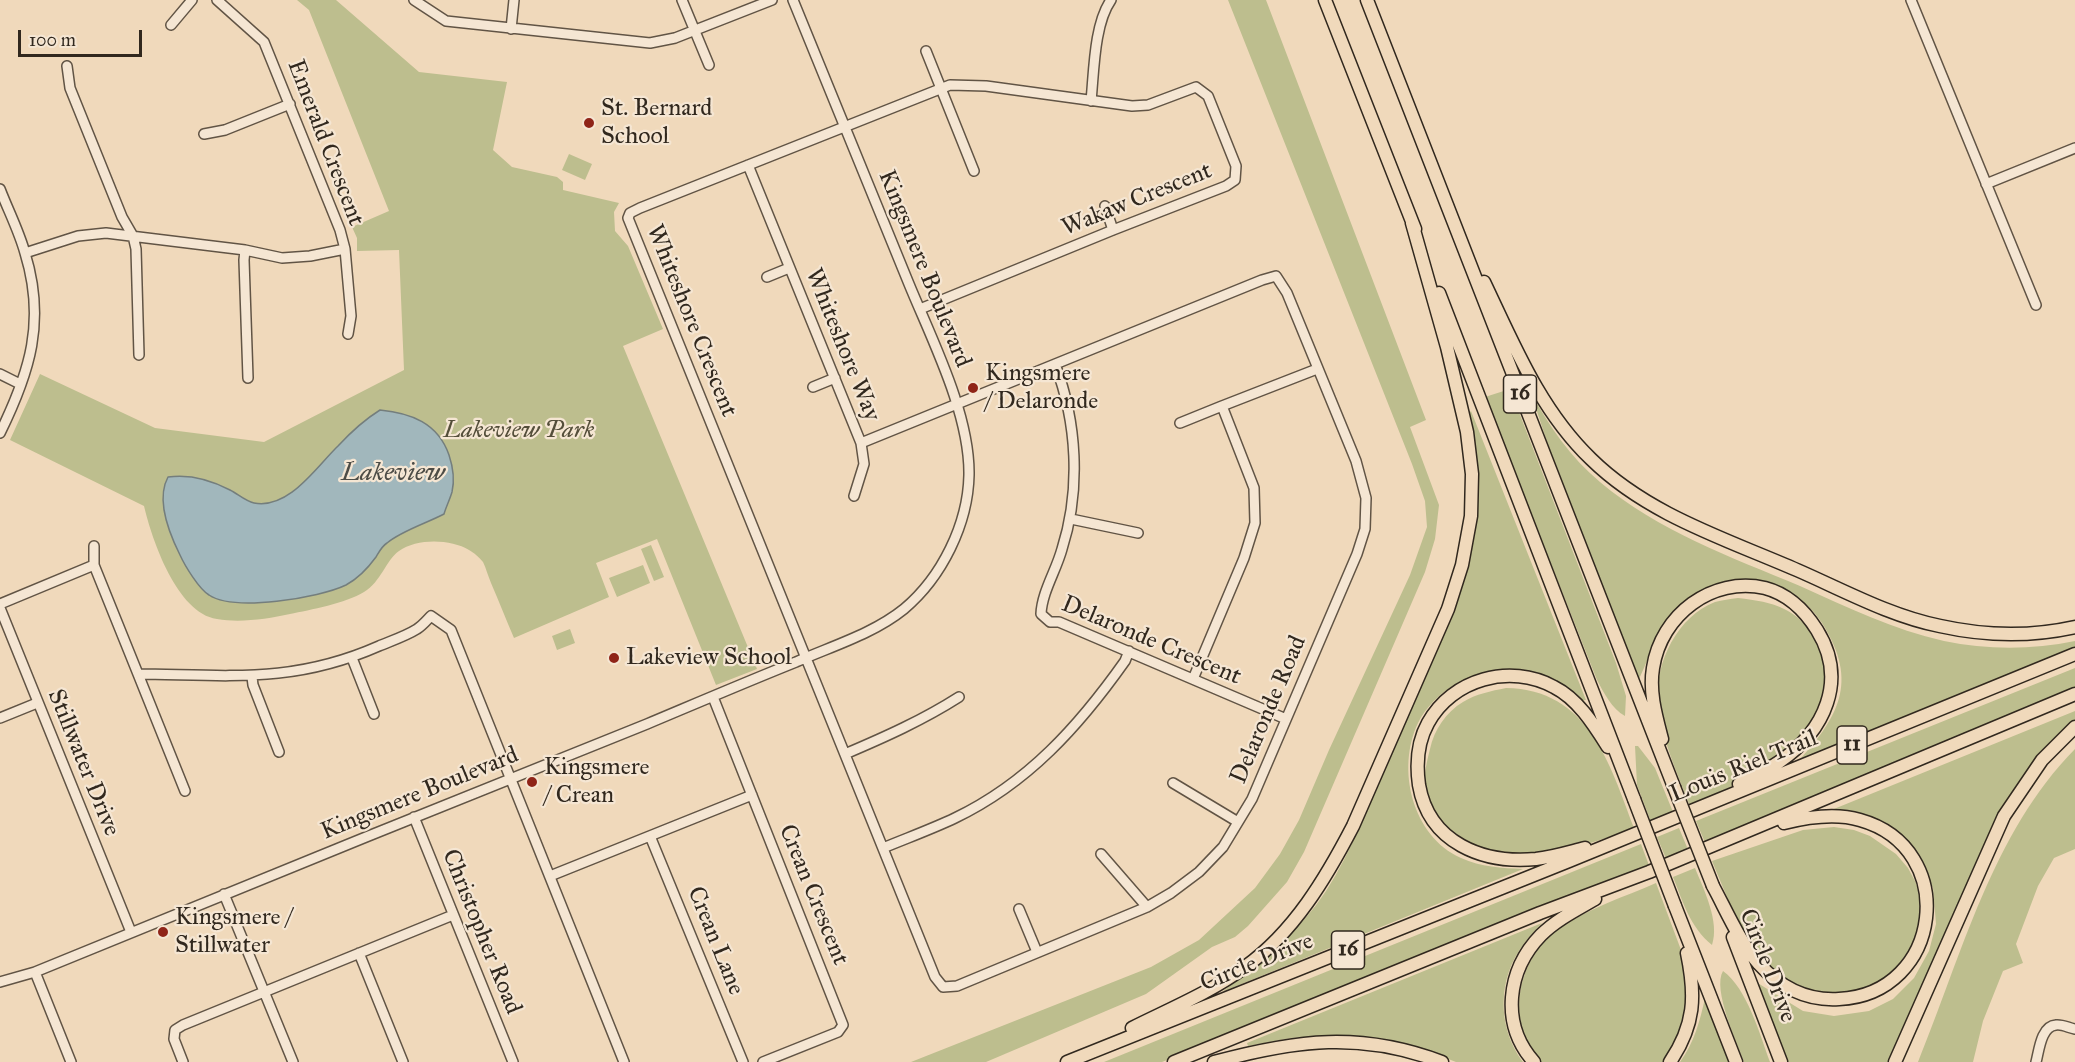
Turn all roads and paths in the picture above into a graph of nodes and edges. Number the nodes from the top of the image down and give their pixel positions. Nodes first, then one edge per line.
1 (192, 0) edge
2 (216, 0) edge
3 (414, 0) edge
4 (514, 0) edge
5 (682, 0) edge
6 (772, 0) edge
7 (793, 0) edge
8 (1111, 0) edge
9 (1324, 0) edge
10 (1367, 0) edge
11 (1911, 0) edge
12 (171, 25) dead end
13 (511, 29) junction
14 (694, 30) junction
15 (926, 51) dead end
16 (709, 65) dead end
17 (67, 66) dead end
18 (941, 87) junction
19 (1091, 101) junction
20 (290, 104) junction
21 (845, 126) junction
22 (204, 134) dead end
23 (2075, 148) edge
24 (748, 165) junction
25 (974, 171) dead end
26 (1986, 184) junction
27 (0, 189) edge
28 (1446, 204) junction
29 (1105, 206) dead end
30 (1412, 223) junction
31 (1113, 230) junction
32 (133, 236) junction
33 (345, 249) junction
34 (245, 250) junction
35 (26, 253) junction
36 (789, 268) junction
37 (767, 277) dead end
38 (2036, 304) dead end
39 (920, 309) junction
40 (348, 334) dead end
41 (139, 356) dead end
42 (1055, 364) junction
43 (1317, 369) junction
44 (0, 374) edge
45 (248, 378) dead end
46 (835, 378) junction
47 (20, 384) junction
48 (813, 387) dead end
49 (957, 404) junction
50 (1222, 406) junction
51 (1180, 423) dead end
52 (0, 433) edge
53 (861, 443) junction
54 (854, 496) dead end
55 (1071, 519) junction
56 (1138, 533) dead end
57 (94, 546) dead end
58 (94, 565) junction
59 (0, 606) edge
60 (2075, 627) edge
61 (1129, 651) junction
62 (2075, 654) edge
63 (352, 658) junction
64 (806, 658) junction
65 (138, 674) junction
66 (252, 676) junction
67 (1193, 679) junction
68 (2075, 694) edge
69 (713, 697) junction
70 (959, 697) dead end
71 (37, 703) junction
72 (374, 714) dead end
73 (0, 718) edge
74 (1286, 719) junction
75 (2075, 727) edge
76 (279, 752) dead end
77 (845, 754) junction
78 (509, 779) junction
79 (1173, 783) dead end
80 (1674, 787) junction
81 (185, 790) dead end
82 (752, 795) junction
83 (1634, 799) junction
84 (414, 817) junction
85 (1667, 821) junction
86 (1238, 822) junction
87 (1748, 832) junction
88 (650, 836) junction
89 (1630, 837) junction
90 (883, 848) junction
91 (1101, 854) dead end
92 (1649, 872) junction
93 (550, 876) junction
94 (1713, 886) junction
95 (224, 894) junction
96 (1674, 906) junction
97 (1147, 907) junction
98 (1019, 909) dead end
99 (453, 915) junction
100 (131, 932) junction
101 (1037, 952) junction
102 (359, 953) junction
103 (35, 972) junction
104 (0, 982) edge
105 (264, 992) junction
106 (2075, 1029) edge
107 (71, 1062) edge
108 (183, 1062) edge
109 (293, 1062) edge
110 (403, 1062) edge
111 (513, 1062) edge
112 (624, 1062) edge
113 (743, 1062) edge
114 (763, 1062) edge
115 (1065, 1062) edge
116 (1174, 1062) edge
117 (1214, 1062) edge
118 (1442, 1062) edge
119 (1534, 1062) edge
120 (1670, 1062) edge
121 (1736, 1062) edge
122 (1781, 1062) edge
123 (1896, 1062) edge
124 (2036, 1062) edge

1 - 12 street
2 - 20 street, Emerald Crescent
3 - 13 street
4 - 13 street
5 - 14 street
6 - 14 street
7 - 21 street, Kingsmere Boulevard
8 - 19 street
9 - 30 highway, 16
10 - 28 highway, 16
11 - 26 street
13 - 14 street
14 - 16 street
15 - 18 street
17 - 32 street
18 - 19 street, Wakaw Crescent
18 - 21 street, Wakaw Crescent
18 - 25 street
19 - 31 street, Wakaw Crescent
20 - 22 street
20 - 33 street, Emerald Crescent
21 - 24 street, Whiteshore Crescent
21 - 39 street, Kingsmere Boulevard
23 - 26 street
24 - 36 street, Whiteshore Way
24 - 64 street, Whiteshore Crescent
26 - 38 street
27 - 35 street
28 - 60 highway
28 - 80 highway, 16
29 - 31 street
30 - 83 highway, 16
30 - 115 highway
31 - 39 street, Wakaw Crescent
32 - 34 street, Emerald Crescent
32 - 35 street, Emerald Crescent
32 - 41 street
33 - 34 street, Emerald Crescent
33 - 40 street
34 - 45 street
35 - 47 street
36 - 37 street
36 - 46 street, Whiteshore Way
39 - 49 street, Kingsmere Boulevard
42 - 43 street, Delaronde Road
42 - 49 street, Delaronde Road
42 - 55 street, Delaronde Crescent
43 - 50 street
43 - 74 street, Delaronde Road
44 - 47 street
46 - 48 street
46 - 53 street, Whiteshore Way
47 - 52 street
49 - 53 street, Whiteshore Way
49 - 64 street, Kingsmere Boulevard
50 - 51 street
50 - 67 street
53 - 54 street
55 - 56 street
55 - 61 street, Delaronde Crescent
57 - 58 street
58 - 59 street
58 - 65 street
59 - 71 street, Stillwater Drive
61 - 67 street, Delaronde Crescent
61 - 90 street
62 - 85 highway, Louis Riel Trail / 11
63 - 66 street
63 - 72 street
63 - 78 street
64 - 69 street, Kingsmere Boulevard
64 - 77 street, Delaronde Road
65 - 66 street
65 - 81 street
66 - 76 street
67 - 74 street, Delaronde Crescent
68 - 87 highway, 11
69 - 78 street, Kingsmere Boulevard
69 - 82 street, Crean Crescent
70 - 77 street
71 - 73 street
71 - 100 street, Stillwater Drive
74 - 86 street, Delaronde Road
75 - 123 highway
77 - 90 street, Delaronde Road
78 - 84 street, Kingsmere Boulevard
78 - 93 street
79 - 86 street
80 - 85 highway
80 - 94 highway, Circle Drive / 16, bridge
82 - 88 street
82 - 114 street, Crean Crescent
83 - 89 highway
83 - 96 highway, 16, bridge
84 - 95 street, Kingsmere Boulevard
84 - 99 street, Christopher Road
85 - 89 highway, Louis Riel Trail / 11
86 - 97 street, Delaronde Road
87 - 92 highway, 16
87 - 94 highway
88 - 93 street
88 - 113 street, Crean Lane
89 - 115 highway, Circle Drive / 16
90 - 101 street, Delaronde Road
91 - 97 street
92 - 116 highway, 16
92 - 119 highway
93 - 112 street
94 - 122 highway, Circle Drive / 16
95 - 100 street, Kingsmere Boulevard
95 - 105 street
96 - 120 highway
96 - 121 highway, 16
97 - 101 street, Delaronde Road
98 - 101 street
99 - 102 street
99 - 111 street, Christopher Road
100 - 103 street, Kingsmere Boulevard
102 - 105 street
102 - 110 street
103 - 104 street, Kingsmere Boulevard
103 - 107 street
105 - 108 street
105 - 109 street
106 - 124 street
117 - 118 highway

